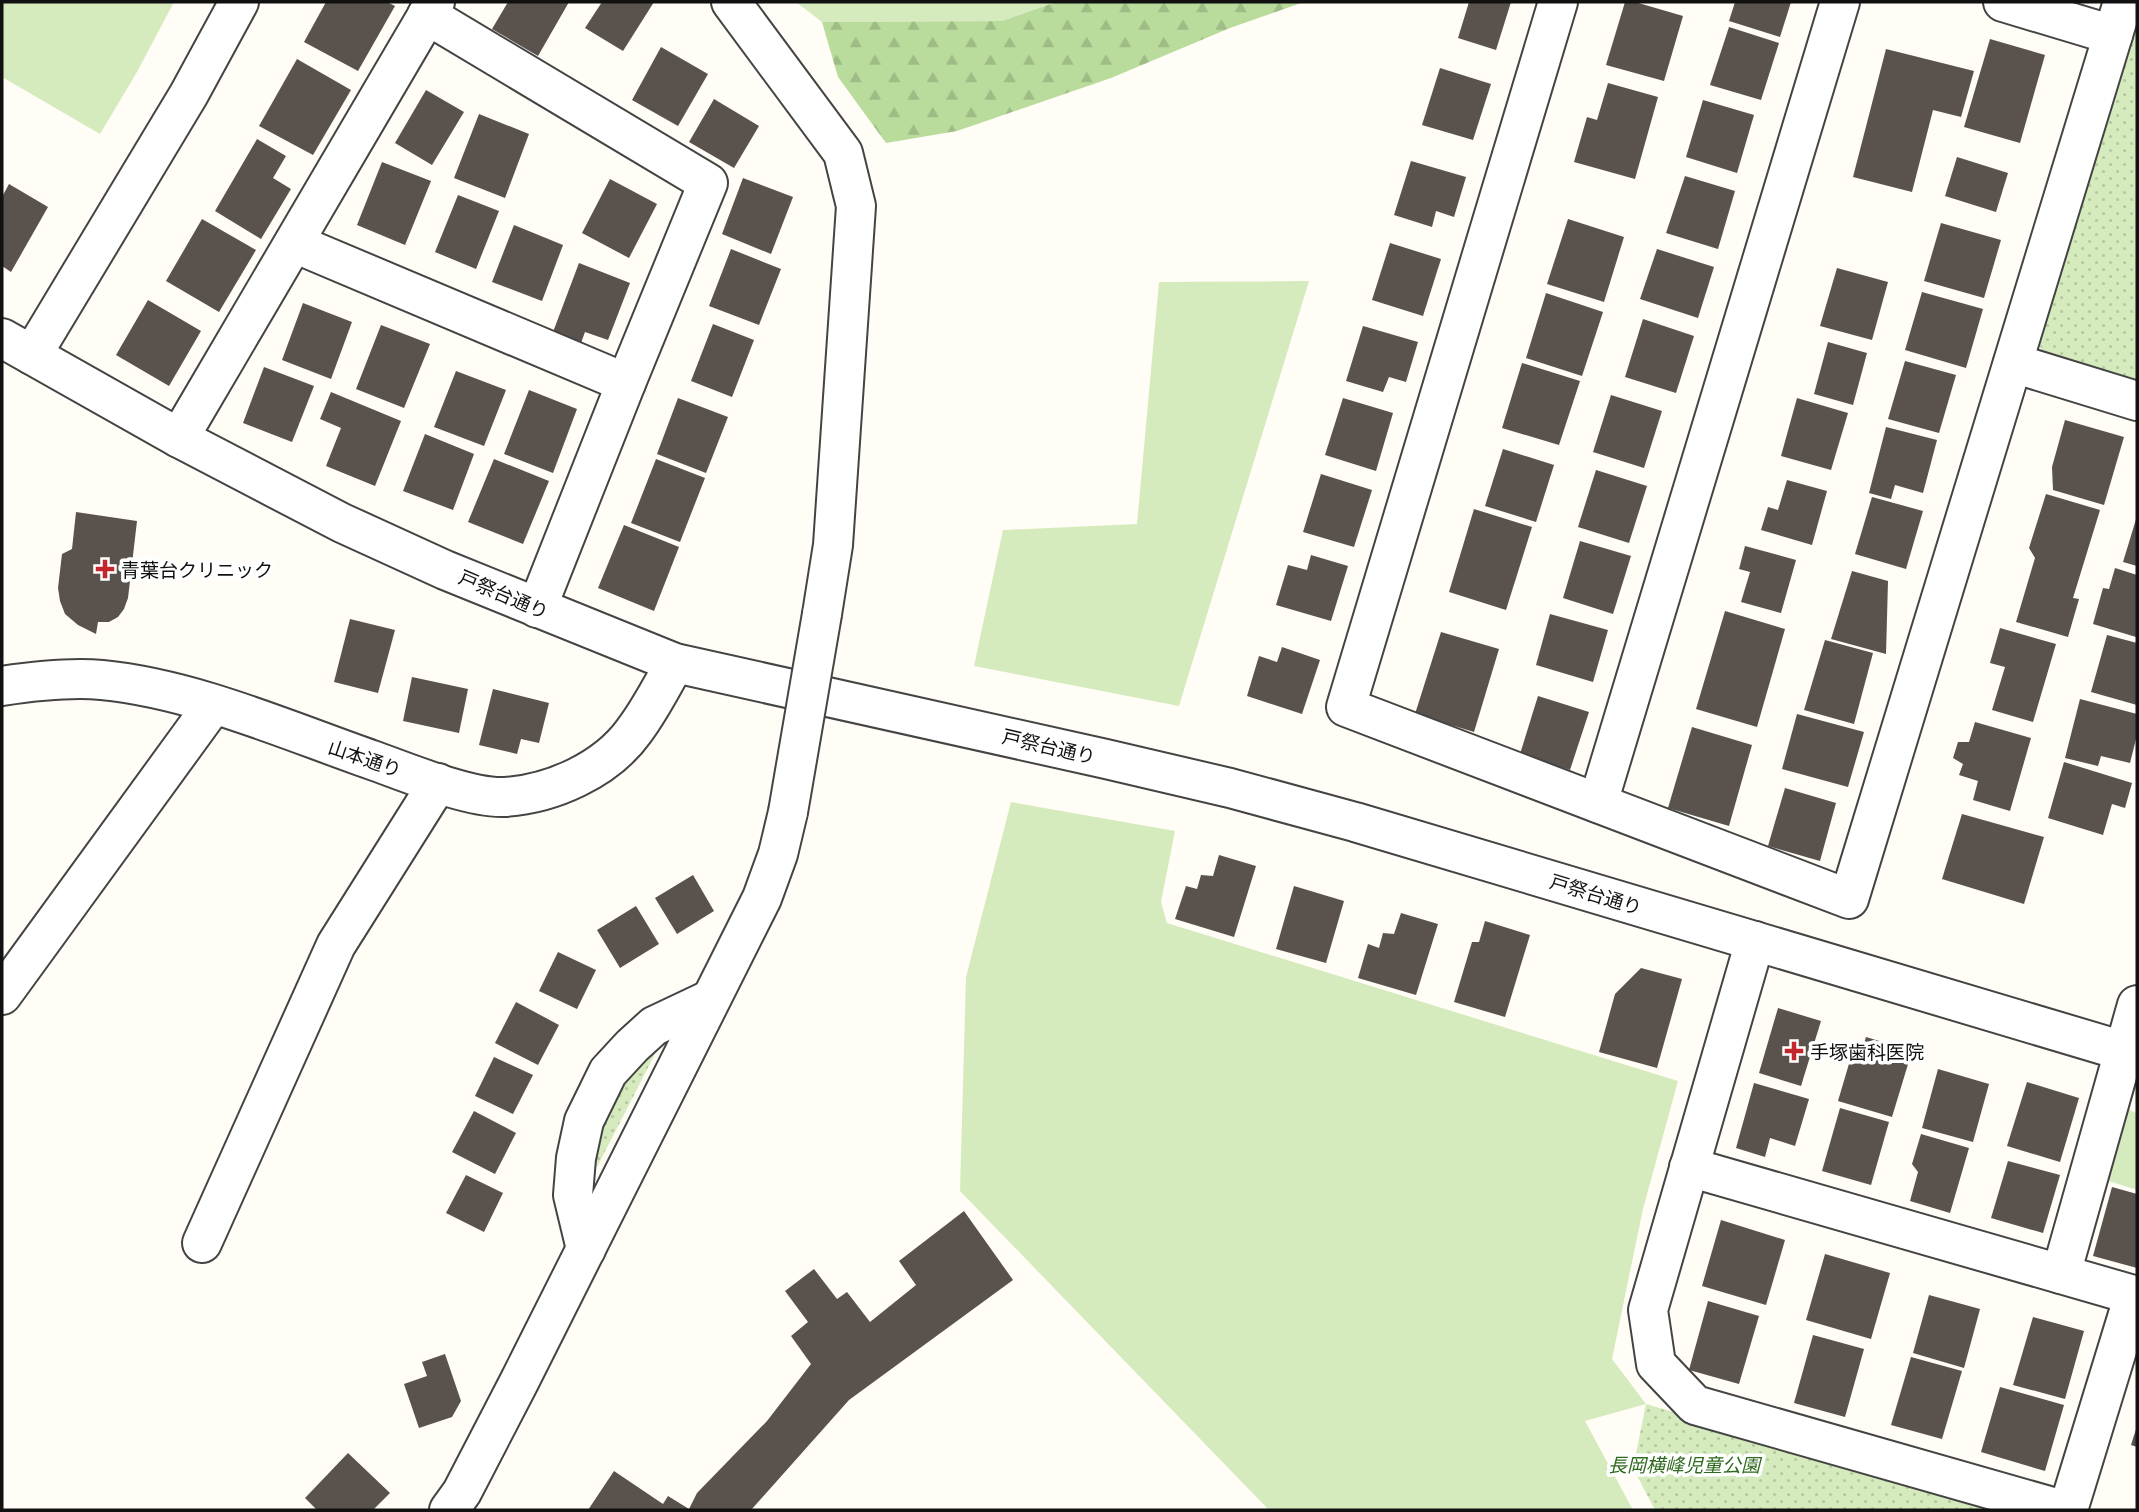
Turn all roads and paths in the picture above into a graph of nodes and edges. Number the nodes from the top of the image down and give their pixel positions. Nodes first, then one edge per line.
1 (239, 2) edge
2 (731, 2) edge
3 (1558, 2) edge
4 (1840, 2) edge
5 (2003, 2) edge
6 (431, 8) edge
7 (2118, 18) edge
8 (293, 243) junction
9 (17, 346) edge
10 (2013, 363) junction
11 (625, 383) junction
12 (2137, 401) edge
13 (179, 438) junction
14 (537, 608) junction
15 (675, 663) junction
16 (2, 686) edge
17 (213, 705) junction
18 (438, 783) junction
19 (1598, 803) junction
20 (1755, 941) junction
21 (2, 995) edge
22 (709, 1000) junction
23 (2137, 1005) edge
24 (2131, 1053) edge
25 (1689, 1167) junction
26 (202, 1242) dead end
27 (586, 1249) junction
28 (2061, 1274) junction
29 (2136, 1296) edge
30 (449, 1510) edge
31 (2065, 1510) edge

1 - 9 street
2 - 22 street, bridge
3 - 19 street
4 - 19 street
5 - 7 street
6 - 8 street
6 - 11 street
7 - 10 street
8 - 11 street
8 - 13 street
9 - 13 street, 戸祭台通り
10 - 12 street
10 - 19 street
11 - 14 street
13 - 14 street, 戸祭台通り
14 - 15 street, 戸祭台通り
15 - 18 street, 山本通り
15 - 20 street, 戸祭台通り
16 - 17 street, 山本通り
17 - 18 street, 山本通り
17 - 21 street
18 - 26 street
20 - 24 street, 戸祭台通り
20 - 25 street
22 - 27 street
22 - 27 street
23 - 24 street
24 - 28 street
25 - 28 street
25 - 31 street
27 - 30 street
28 - 29 street
29 - 31 street

